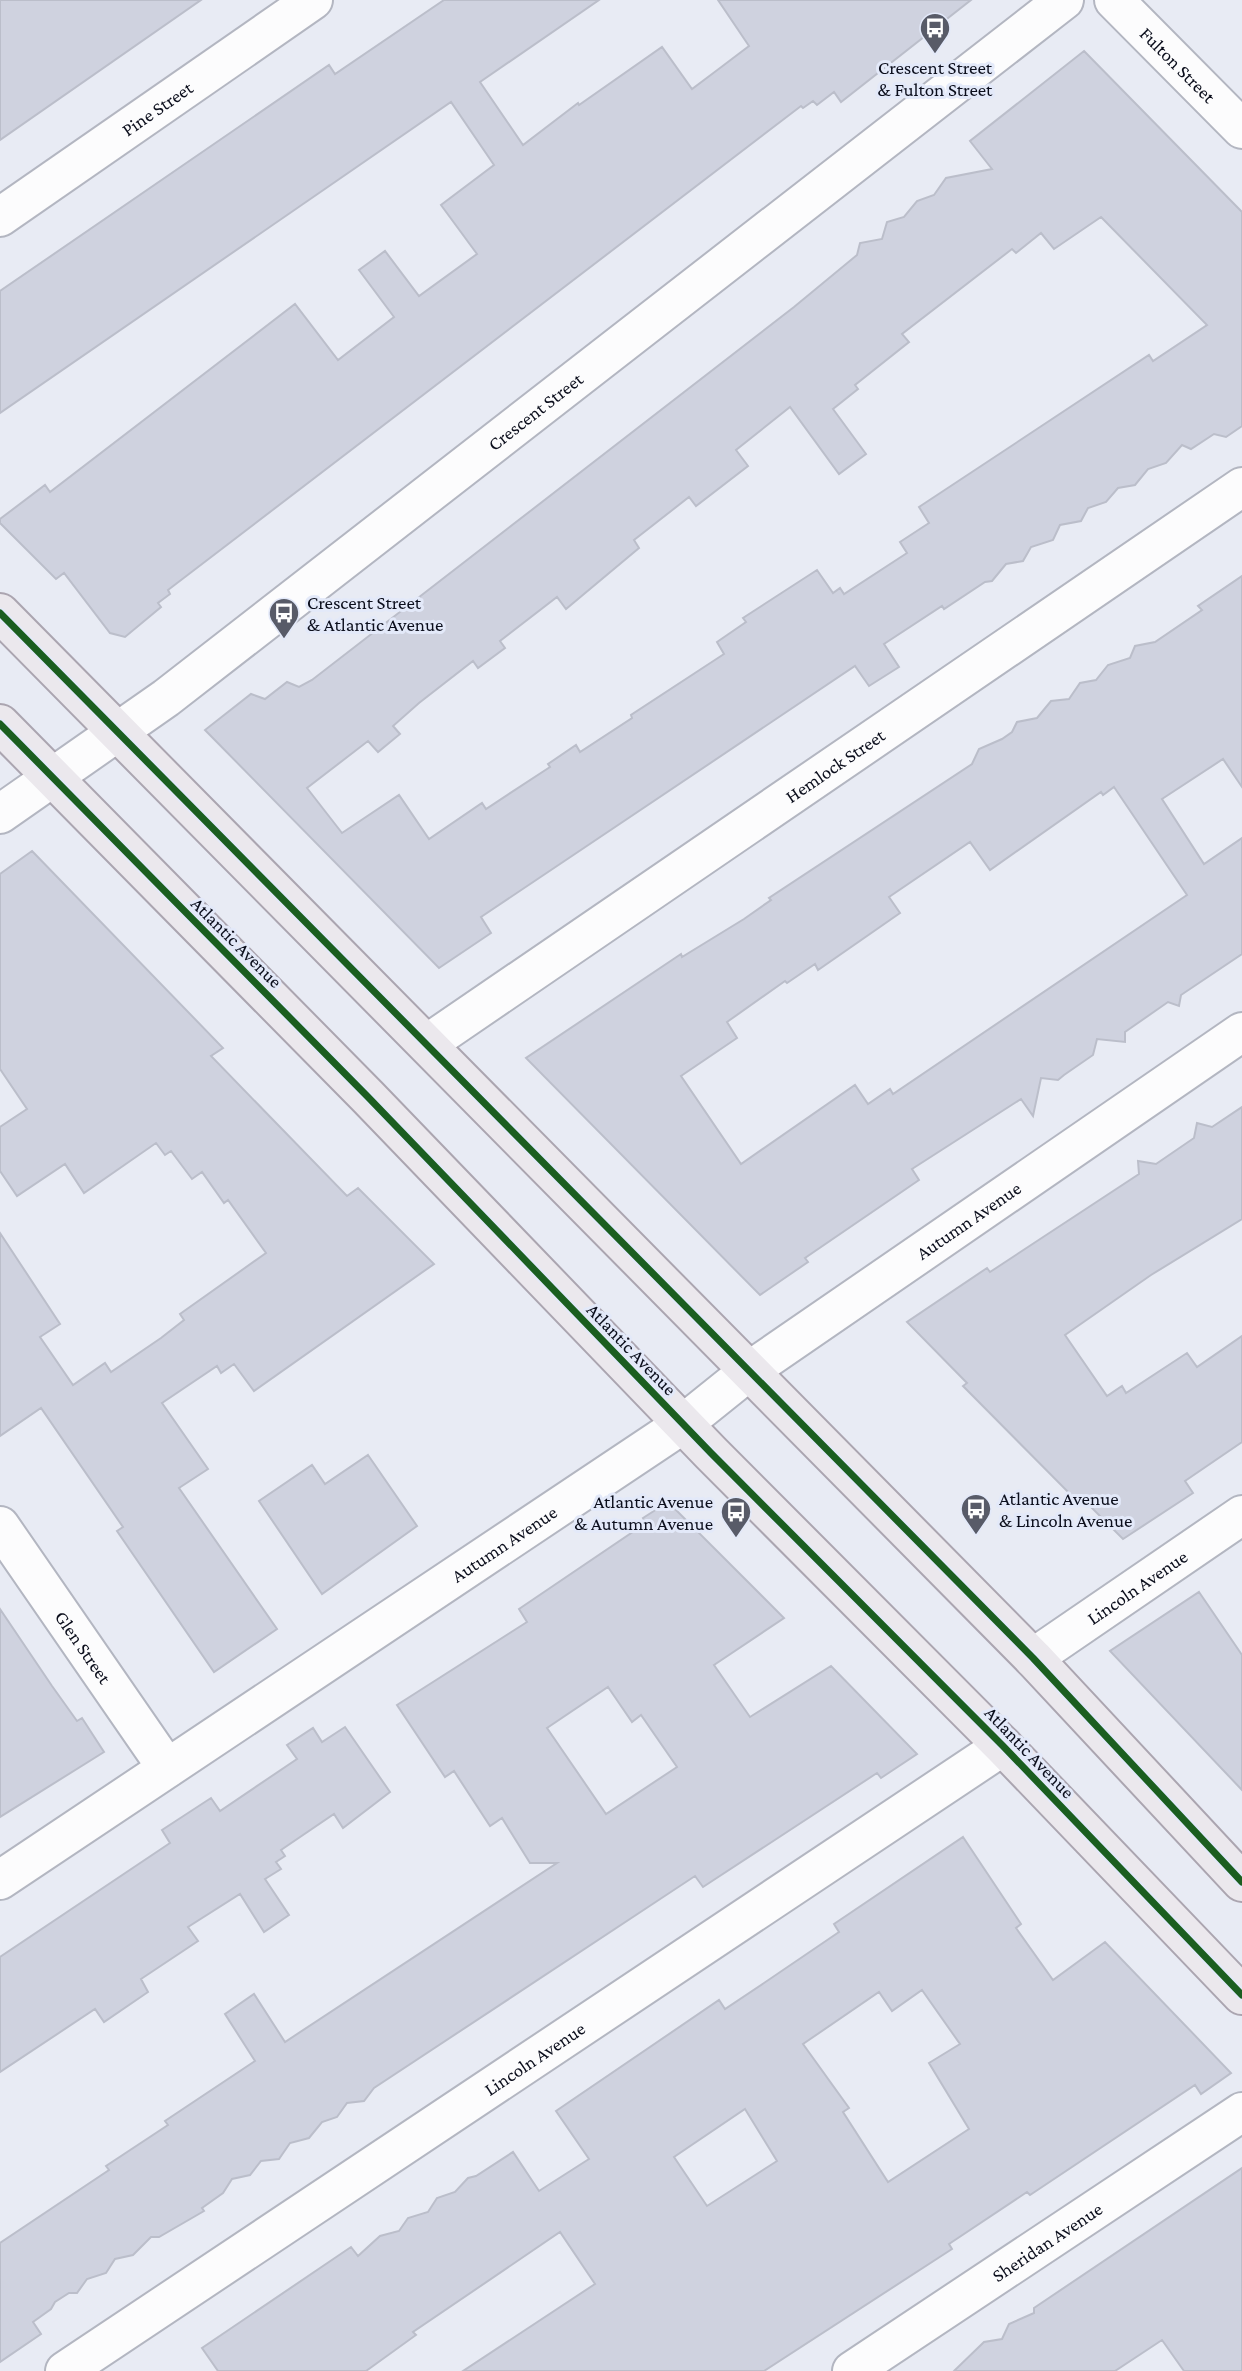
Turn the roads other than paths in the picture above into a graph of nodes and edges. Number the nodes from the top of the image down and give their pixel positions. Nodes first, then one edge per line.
1 (313, 0) edge
2 (1064, 0) edge
3 (1114, 0) edge
4 (1242, 129) edge
5 (0, 217) edge
6 (1242, 487) edge
7 (0, 613) edge
8 (0, 724) edge
9 (119, 734) junction
10 (53, 778) junction
11 (0, 814) edge
12 (1242, 1032) edge
13 (427, 1044) junction
14 (749, 1371) junction
15 (683, 1424) junction
16 (1242, 1515) edge
17 (0, 1526) edge
18 (1033, 1658) junction
19 (1003, 1746) junction
20 (167, 1768) junction
21 (0, 1880) edge
22 (1242, 1882) edge
23 (1242, 1995) edge
24 (1242, 2112) edge
25 (65, 2371) edge
26 (852, 2371) edge

1 - 5 street, Pine Street
2 - 9 street, Crescent Street
3 - 4 street, Fulton Street
6 - 13 street, Hemlock Street
7 - 9 main road
8 - 10 main road, Atlantic Avenue
9 - 10 street, Crescent Street
9 - 13 main road
10 - 11 street, Crescent Street
10 - 15 main road, Atlantic Avenue
12 - 14 street, Autumn Avenue
13 - 14 main road
14 - 15 street, Autumn Avenue
14 - 18 main road
15 - 19 main road, Atlantic Avenue
15 - 20 street, Autumn Avenue
16 - 18 street, Lincoln Avenue
17 - 20 street, Glen Street
18 - 22 main road
19 - 23 main road, Atlantic Avenue
19 - 25 street, Lincoln Avenue
20 - 21 street, Autumn Avenue
24 - 26 street, Sheridan Avenue

